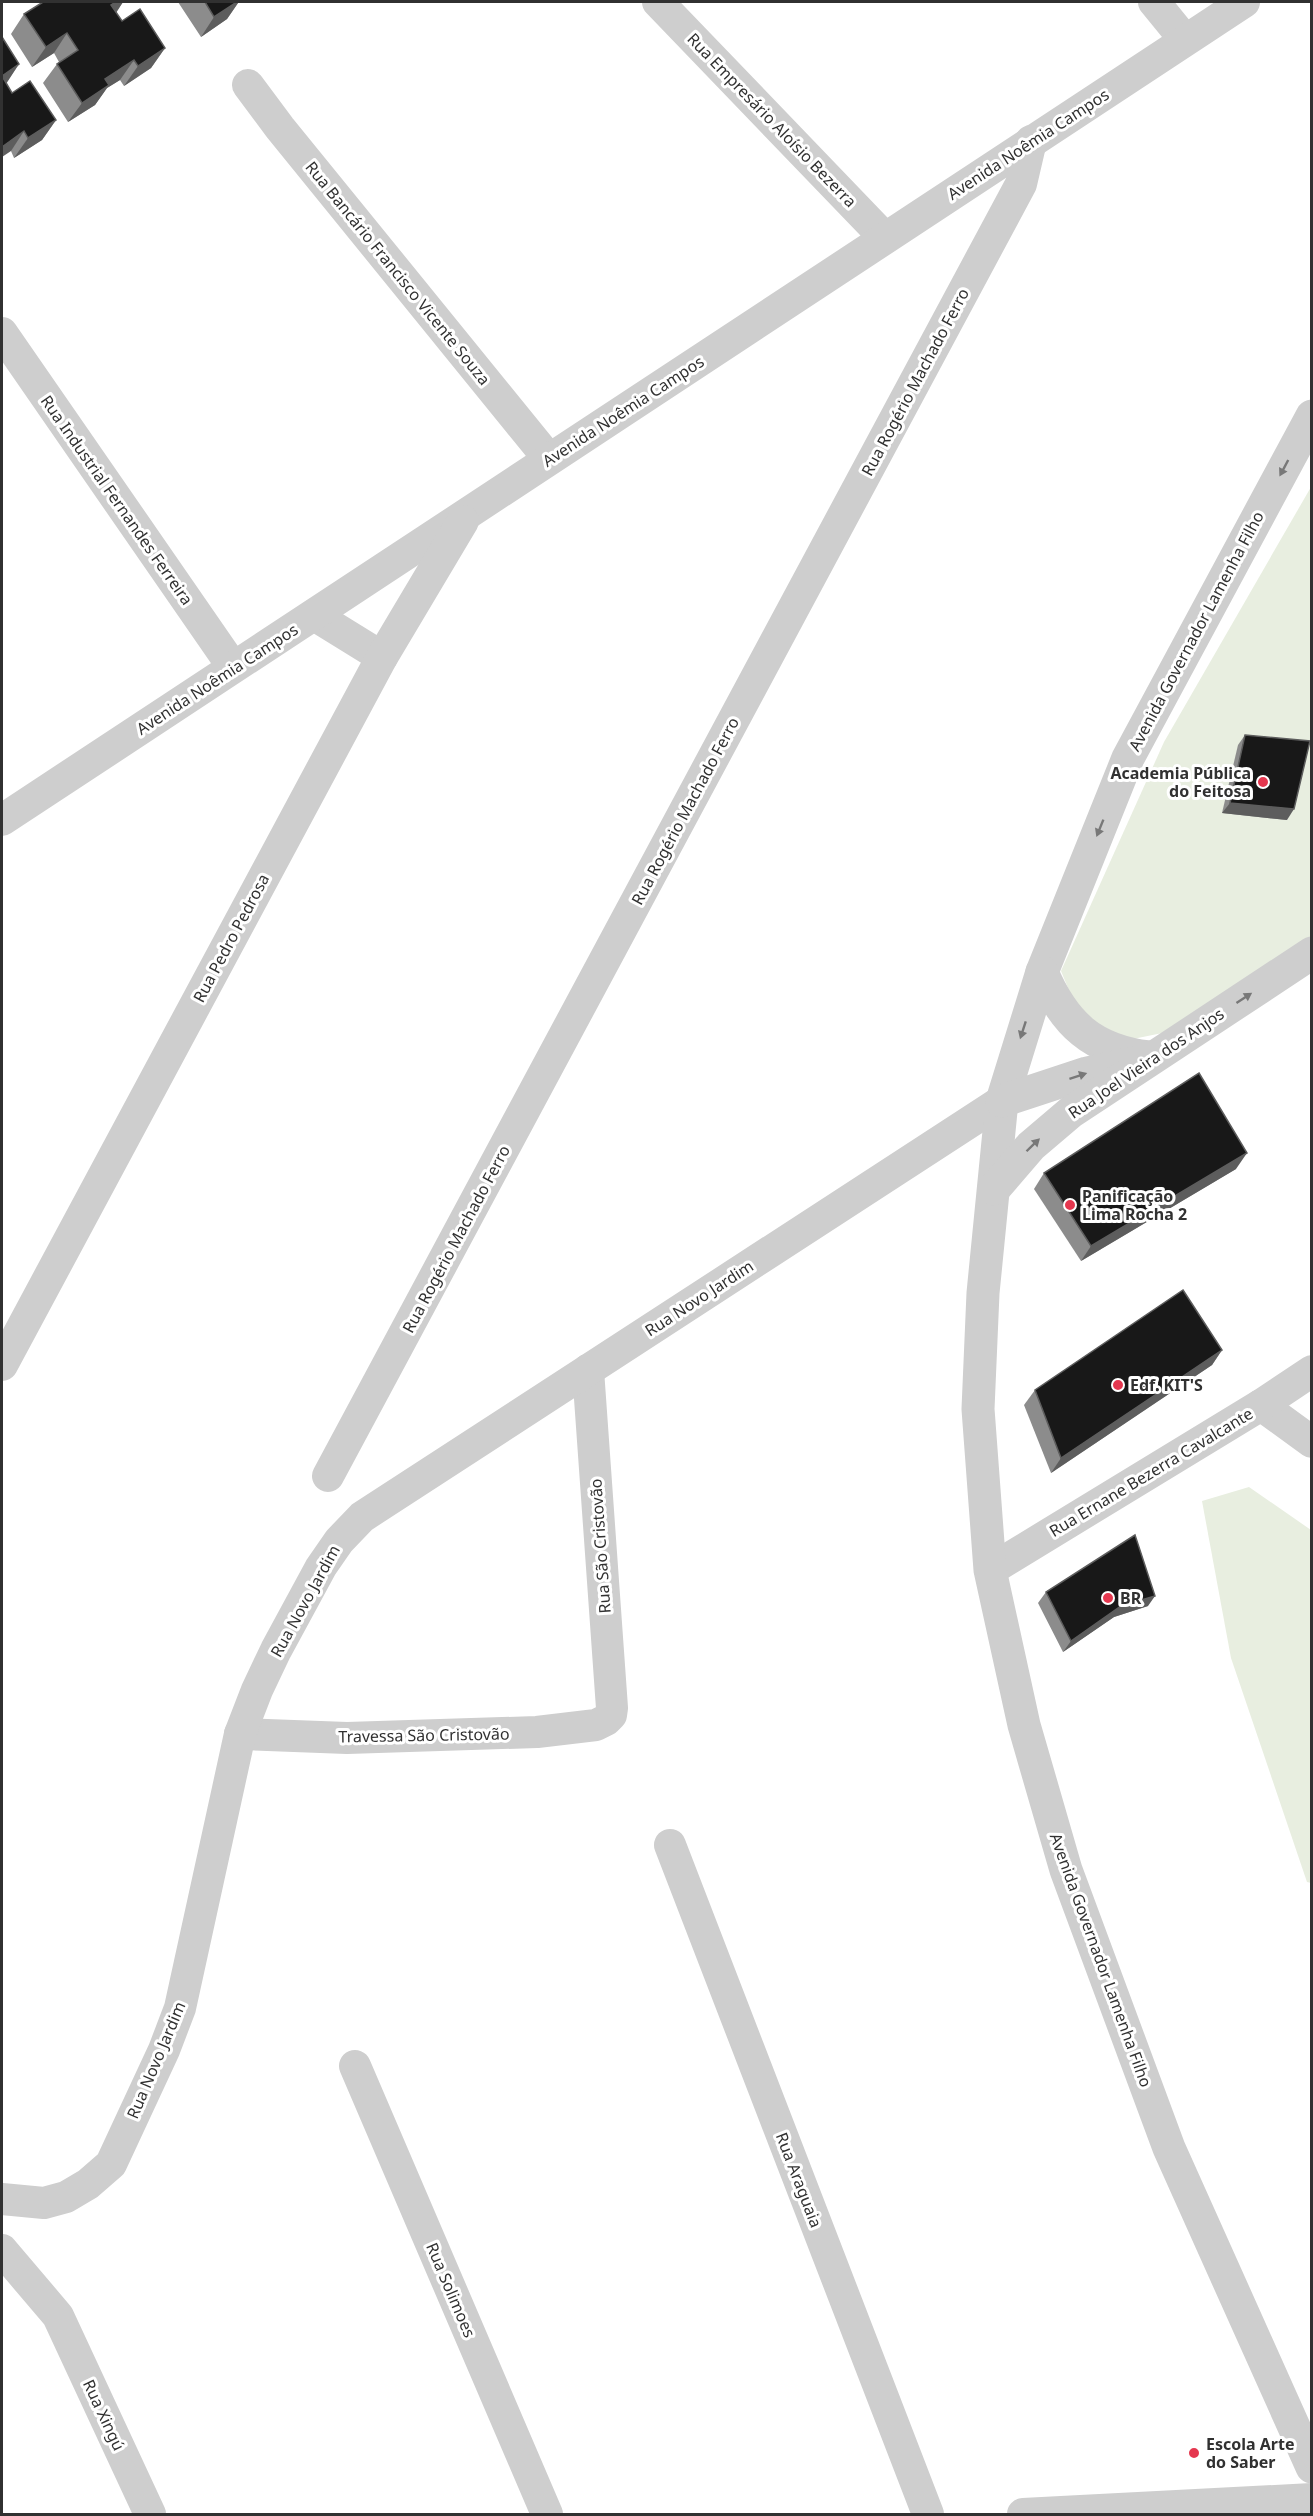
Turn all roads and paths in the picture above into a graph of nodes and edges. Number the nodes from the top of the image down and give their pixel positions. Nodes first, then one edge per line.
1 (658, 2) edge
2 (1154, 2) edge
3 (1244, 2) edge
4 (1185, 40) junction
5 (248, 85) dead end
6 (1032, 141) junction
7 (885, 238) junction
8 (2, 333) edge
9 (1311, 416) edge
10 (549, 459) junction
11 (467, 514) junction
12 (314, 615) junction
13 (382, 657) junction
14 (233, 668) junction
15 (2, 820) edge
16 (1311, 953) edge
17 (1042, 972) junction
18 (1154, 1057) junction
19 (1002, 1101) junction
20 (994, 1189) junction
21 (2, 1365) edge
22 (588, 1370) junction
23 (1311, 1371) edge
24 (1261, 1405) junction
25 (1311, 1442) edge
26 (328, 1476) dead end
27 (990, 1570) junction
28 (606, 1720) joint
29 (240, 1734) junction
30 (670, 1845) dead end
31 (355, 2066) dead end
32 (2, 2199) edge
33 (2, 2250) edge
34 (1310, 2460) edge
35 (1311, 2499) edge
36 (150, 2514) edge
37 (547, 2514) edge
38 (928, 2514) edge
39 (1023, 2514) edge

1 - 7 street, Rua Empresário Aloísio Bezerra
2 - 4 street
3 - 4 street, Avenida Noêmia Campos
4 - 6 street, Avenida Noêmia Campos
5 - 10 street, Rua Bancário Francisco Vicente Souza
6 - 7 street, Avenida Noêmia Campos
6 - 26 street, Rua Rogério Machado Ferro
7 - 10 street, Avenida Noêmia Campos
8 - 14 street, Rua Industrial Fernandes Ferreira
9 -> 17 street, Avenida Governador Lamenha Filho
10 - 11 street, Avenida Noêmia Campos
11 - 12 street, Avenida Noêmia Campos
11 - 13 street, Rua Pedro Pedrosa
12 - 13 street
12 - 14 street, Avenida Noêmia Campos
13 - 21 street, Rua Pedro Pedrosa
14 - 15 street, Avenida Noêmia Campos
18 -> 16 street, Rua Joel Vieira dos Anjos
17 - 18 street
17 -> 19 street, Avenida Governador Lamenha Filho
19 -> 18 street
20 -> 18 street, Rua Joel Vieira dos Anjos
19 - 20 street, Avenida Governador Lamenha Filho
19 - 22 street, Rua Novo Jardim
20 - 27 street, Avenida Governador Lamenha Filho
22 - 28 street, Rua São Cristovão
22 - 29 street, Rua Novo Jardim
23 - 24 street, Rua Ernane Bezerra Cavalcante
24 - 25 street
24 - 27 street, Rua Ernane Bezerra Cavalcante
27 - 34 street, Avenida Governador Lamenha Filho
28 - 29 street, Travessa São Cristovão
29 - 32 street, Rua Novo Jardim
30 - 38 street, Rua Araguaia
31 - 37 street, Rua Solimoes
33 - 36 street, Rua Xingú
35 - 39 street

